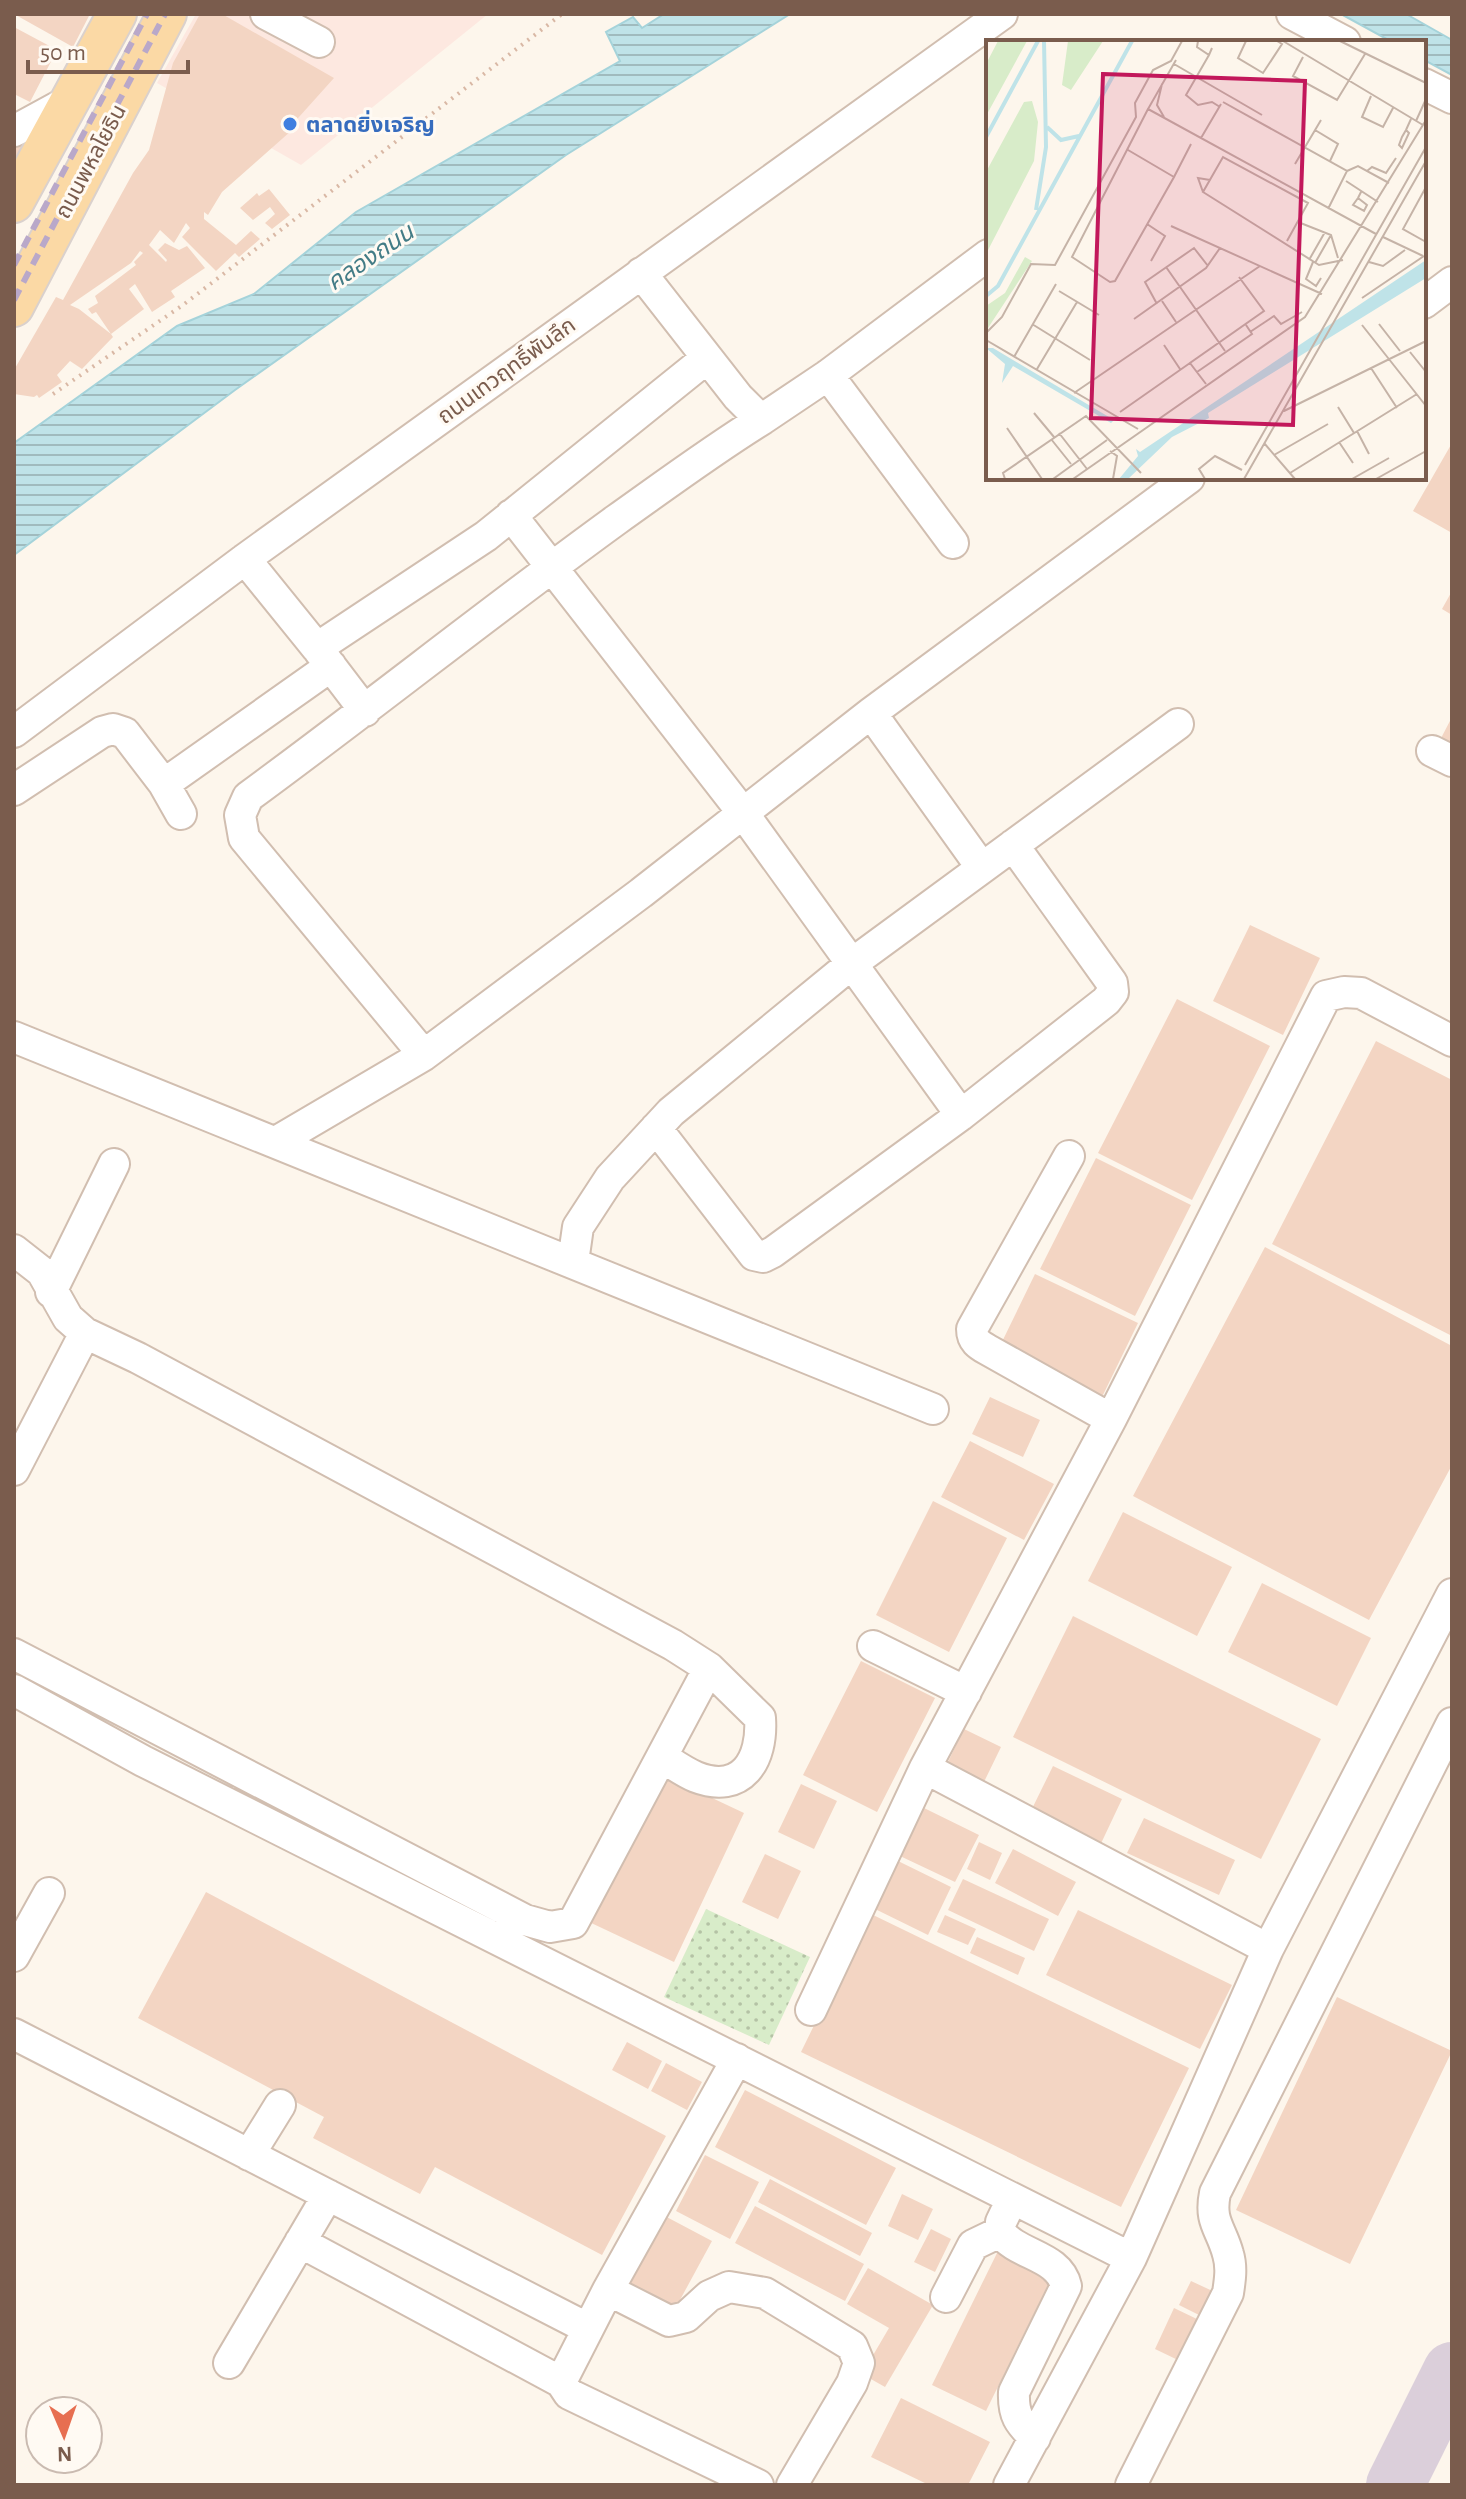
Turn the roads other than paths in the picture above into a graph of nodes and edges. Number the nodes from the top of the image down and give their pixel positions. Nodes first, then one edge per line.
1 (117, 14) edge
2 (167, 14) edge
3 (266, 14) edge
4 (1002, 14) edge
5 (1292, 14) edge
6 (1341, 40) edge
7 (319, 42) dead end
8 (1426, 85) edge
9 (1452, 98) edge
10 (69, 101) junction
11 (14, 131) edge
12 (14, 203) edge
13 (986, 256) edge
14 (641, 273) junction
15 (1452, 282) edge
16 (1426, 302) edge
17 (14, 307) edge
18 (707, 358) junction
19 (828, 375) junction
20 (761, 420) junction
21 (1186, 480) edge
22 (511, 515) junction
23 (953, 543) dead end
24 (245, 559) junction
25 (553, 566) junction
26 (324, 657) junction
27 (365, 711) junction
28 (871, 713) junction
29 (1178, 724) dead end
30 (14, 732) edge
31 (164, 784) junction
32 (14, 790) edge
33 (743, 813) junction
34 (181, 814) dead end
35 (1013, 845) junction
36 (982, 868) junction
37 (850, 965) junction
38 (14, 1037) edge
39 (1452, 1041) edge
40 (424, 1055) junction
41 (961, 1115) junction
42 (656, 1128) junction
43 (276, 1142) junction
44 (1069, 1156) dead end
45 (114, 1164) dead end
46 (14, 1250) edge
47 (573, 1262) junction
48 (51, 1292) junction
49 (85, 1333) junction
50 (933, 1409) dead end
51 (1111, 1419) junction
52 (14, 1470) edge
53 (1452, 1594) edge
54 (873, 1646) dead end
55 (14, 1654) edge
56 (709, 1668) junction
57 (14, 1690) edge
58 (966, 1692) junction
59 (1452, 1723) edge
60 (662, 1757) junction
61 (925, 1768) junction
62 (49, 1893) dead end
63 (1268, 1949) junction
64 (14, 1956) edge
65 (811, 2010) dead end
66 (14, 2034) edge
67 (737, 2059) junction
68 (280, 2105) dead end
69 (249, 2155) junction
70 (328, 2195) junction
71 (1012, 2199) junction
72 (1000, 2232) junction
73 (300, 2242) junction
74 (1131, 2258) junction
75 (608, 2290) junction
76 (946, 2297) dead end
77 (587, 2328) junction
78 (229, 2363) dead end
79 (561, 2382) junction
80 (1035, 2438) junction
81 (758, 2485) edge
82 (792, 2485) edge
83 (1009, 2485) edge
84 (1131, 2485) edge

1 - 10 main road
2 - 17 main road, ถนนพหลโยธิน
3 - 7 street
4 - 14 street, ถนนเทวฤทธิ์พันลึก
5 - 6 street
8 - 9 street
10 - 11 street
10 - 12 main road
13 - 19 street
14 - 18 street
14 - 24 street, ถนนเทวฤทธิ์พันลึก
15 - 16 street
18 - 20 street
18 - 22 street
19 - 20 street
19 - 23 street
20 - 25 street
21 - 28 street
22 - 25 street
22 - 26 street
24 - 26 street
24 - 30 street, ถนนเทวฤทธิ์พันลึก
25 - 27 street
25 - 33 street
26 - 27 street
26 - 31 street
27 - 40 street
28 - 33 street
28 - 36 street
29 - 35 street
31 - 32 street
31 - 34 street
33 - 37 street
33 - 40 street
35 - 36 street
35 - 41 street
36 - 37 street
37 - 41 street
37 - 42 street
38 - 43 street
39 - 51 street
40 - 43 street
41 - 42 street
42 - 47 street
43 - 47 street
44 - 51 street
45 - 48 street
46 - 48 street
47 - 50 street
48 - 49 street
49 - 52 street
49 - 56 street
51 - 58 street
53 - 63 street
54 - 58 street
55 - 60 street
56 - 60 street
56 - 60 street
57 - 67 street
58 - 61 street
59 - 84 street
61 - 63 street
61 - 65 street
62 - 64 street
63 - 74 street
66 - 69 street
67 - 71 street
67 - 75 street
68 - 69 street
69 - 70 street
70 - 73 street
70 - 77 street
71 - 72 street
71 - 74 street
72 - 76 street
72 - 80 street
73 - 78 street
73 - 79 street
74 - 80 street
75 - 77 street
75 - 82 street
77 - 79 street
79 - 81 street
80 - 83 street

